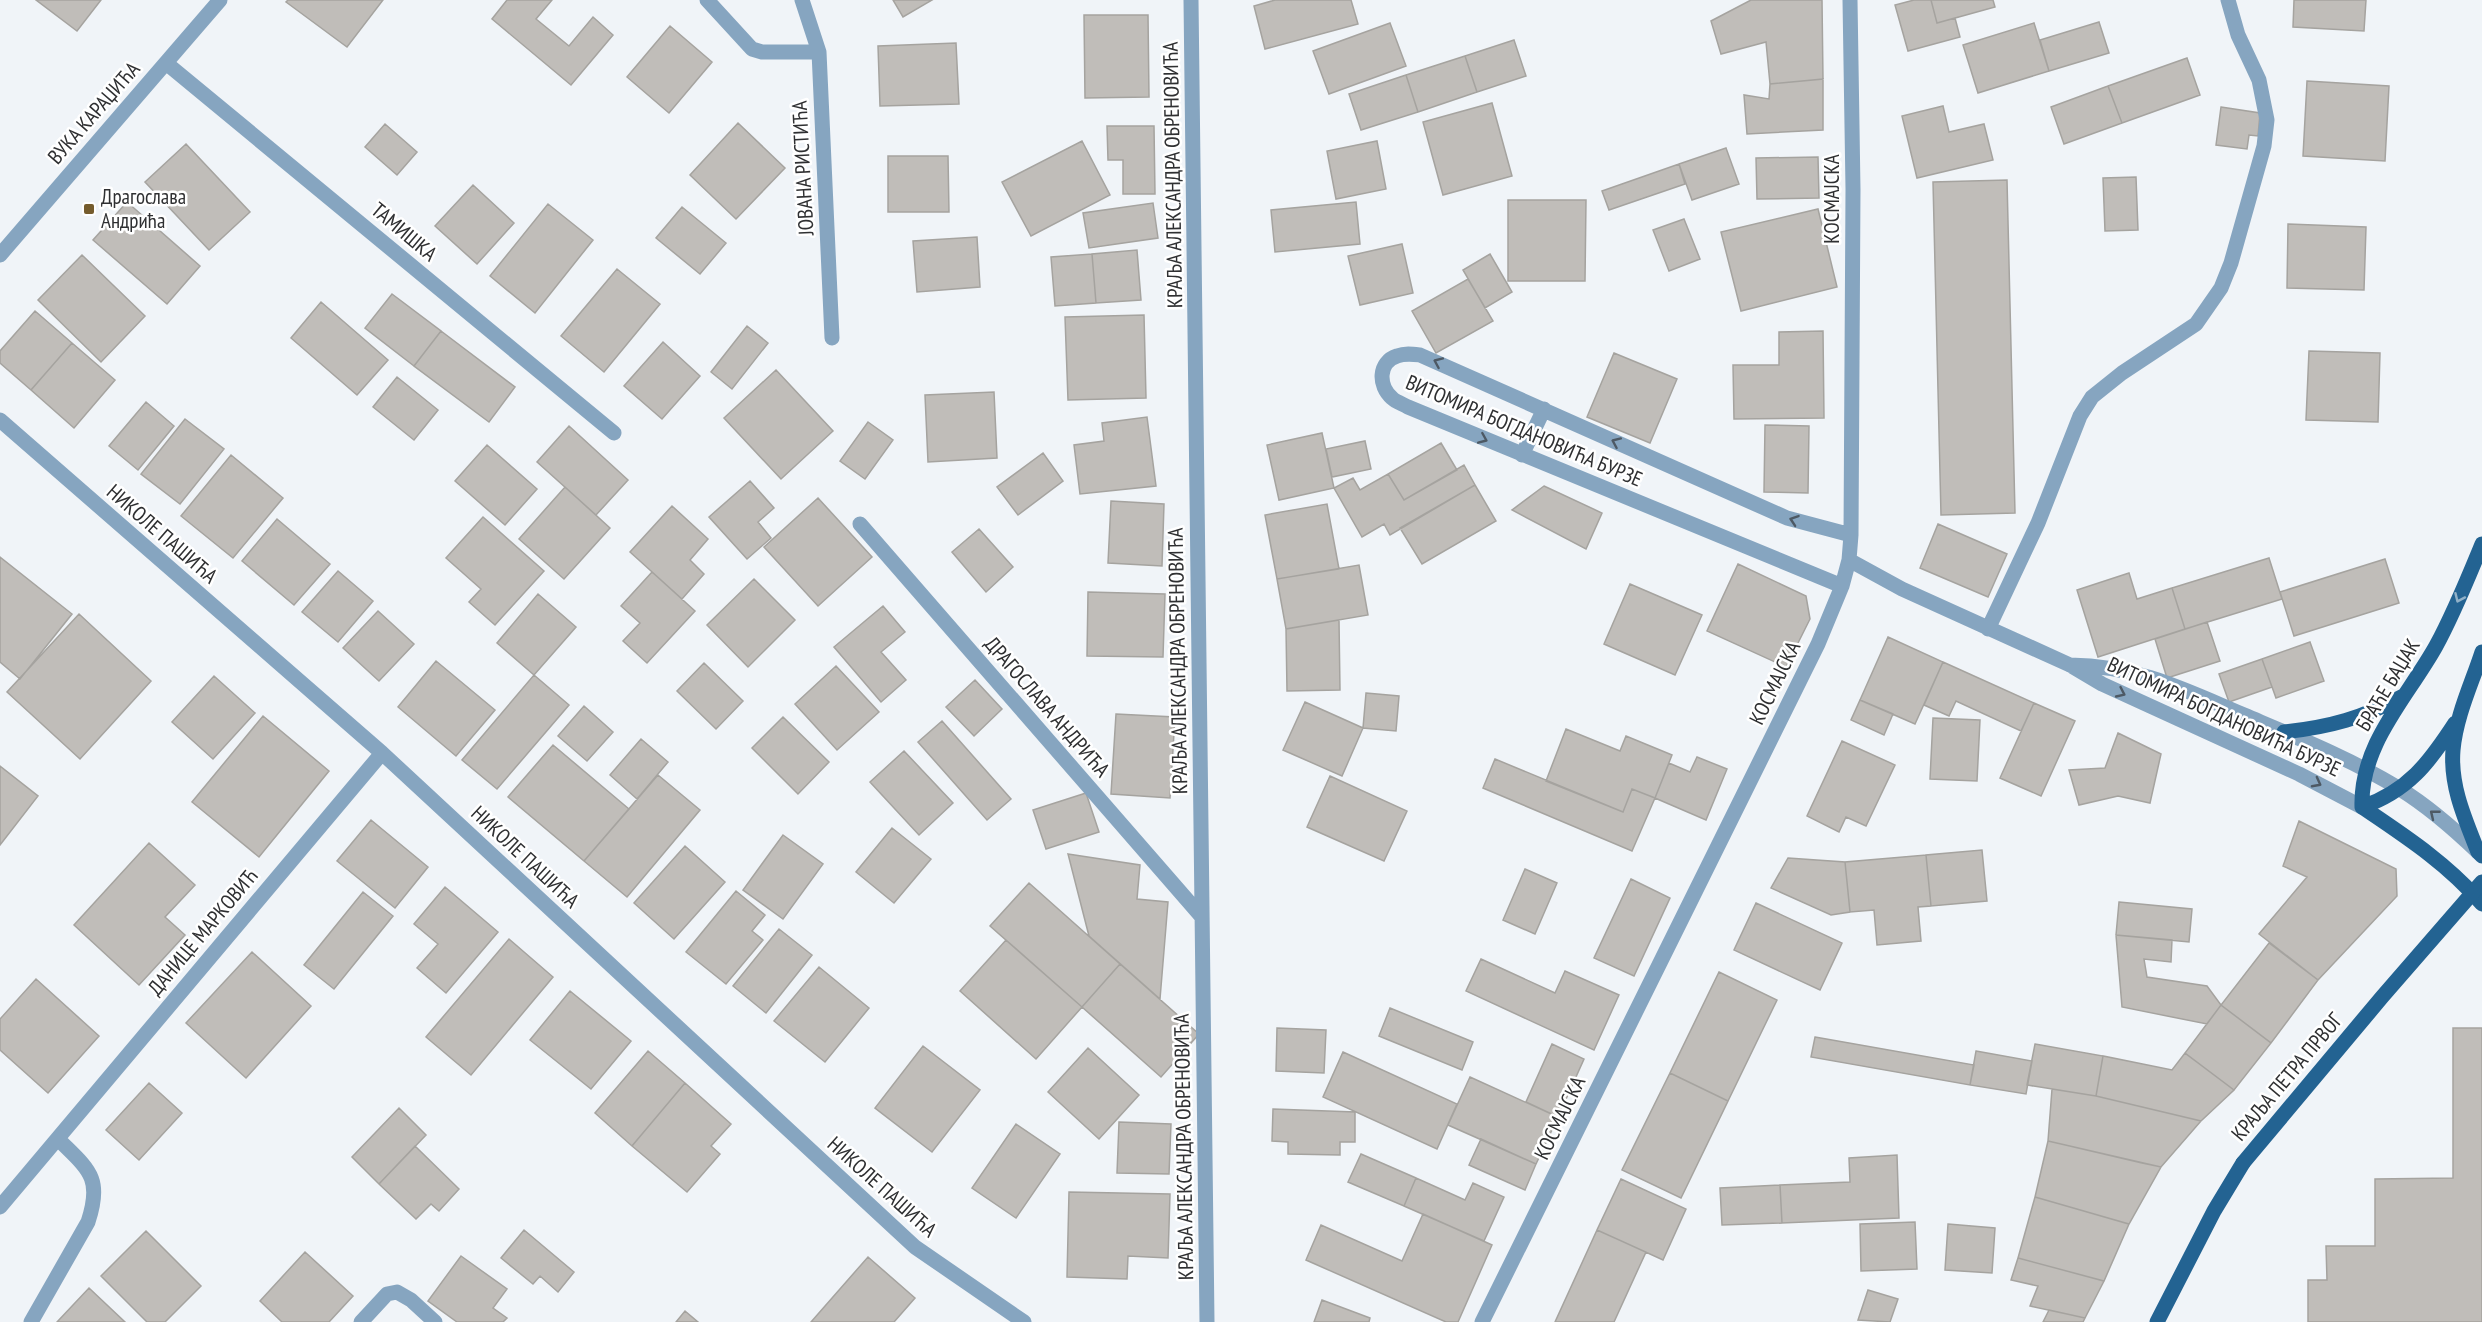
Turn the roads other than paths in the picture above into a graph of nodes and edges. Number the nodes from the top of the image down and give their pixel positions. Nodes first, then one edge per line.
1 (220, 0) edge
2 (707, 0) edge
3 (802, 0) edge
4 (1191, 0) edge
5 (1850, 0) edge
6 (2228, 0) edge
7 (819, 52) junction
8 (166, 63) junction
9 (0, 255) edge
10 (831, 338) dead end
11 (1544, 410) junction
12 (0, 420) edge
13 (614, 433) dead end
14 (1522, 455) junction
15 (860, 524) dead end
16 (1851, 535) junction
17 (2482, 544) edge
18 (1849, 560) junction
19 (1842, 586) junction
20 (1988, 629) junction
21 (2482, 652) edge
22 (2070, 665) junction
23 (2405, 694) junction
24 (2461, 713) junction
25 (2284, 732) junction
26 (382, 753) junction
27 (2365, 770) junction
28 (2400, 789) junction
29 (2362, 807) junction
30 (2480, 854) edge
31 (2482, 882) edge
32 (2482, 904) edge
33 (1202, 917) junction
34 (58, 1139) junction
35 (0, 1206) edge
36 (31, 1322) edge
37 (361, 1322) edge
38 (435, 1322) edge
39 (1024, 1322) edge
40 (1207, 1322) edge
41 (1482, 1322) edge
42 (2157, 1322) edge

1 - 8 street, ВУКА КАРАЏИЋА
2 - 7 street
3 - 7 street, ЈОВАНА РИСТИЋА
4 - 33 street, КРАЉА АЛЕКСАНДРА ОБРЕНОВИЋА
5 - 16 street, КОСМАЈСКА
6 - 20 street
7 - 10 street, ЈОВАНА РИСТИЋА
8 - 9 street, ВУКА КАРАЏИЋА
8 - 13 street, ТАМИШКА
11 - 14 street
11 -> 14 street, ВИТОМИРА БОГДАНОВИЋА БУРЗЕ
16 -> 11 street, ВИТОМИРА БОГДАНОВИЋА БУРЗЕ
12 - 26 street, НИКОЛЕ ПАШИЋА
14 - 19 street, ВИТОМИРА БОГДАНОВИЋА БУРЗЕ
15 - 33 street, ДРАГОСЛАВА АНДРИЋА
16 - 18 street, КОСМАЈСКА
17 -> 23 main road, БРАЋЕ БАЏАК
18 - 19 street, КОСМАЈСКА
18 - 20 street, ВИТОМИРА БОГДАНОВИЋА БУРЗЕ
19 - 41 street, КОСМАЈСКА
20 - 22 street, ВИТОМИРА БОГДАНОВИЋА БУРЗЕ
21 - 24 main road
22 - 25 street, ВИТОМИРА БОГДАНОВИЋА БУРЗЕ
22 -> 29 street, ВИТОМИРА БОГДАНОВИЋА БУРЗЕ
23 - 25 main road
23 - 27 main road, БРАЋЕ БАЏАК
24 - 28 main road
24 - 30 main road
25 - 27 street, ВИТОМИРА БОГДАНОВИЋА БУРЗЕ
26 - 34 street, ДАНИЦЕ МАРКОВИЋ
26 - 39 street, НИКОЛЕ ПАШИЋА
27 - 28 street, ВИТОМИРА БОГДАНОВИЋА БУРЗЕ
27 - 29 main road, БРАЋЕ БАЏАК
28 - 29 main road
30 -> 28 street, ВИТОМИРА БОГДАНОВИЋА БУРЗЕ
29 - 32 main road
31 - 42 main road, КРАЉА ПЕТРА ПРВОГ, bridge
33 - 40 street, КРАЉА АЛЕКСАНДРА ОБРЕНОВИЋА
34 - 35 street, ДАНИЦЕ МАРКОВИЋ
34 - 36 street
37 - 38 street

